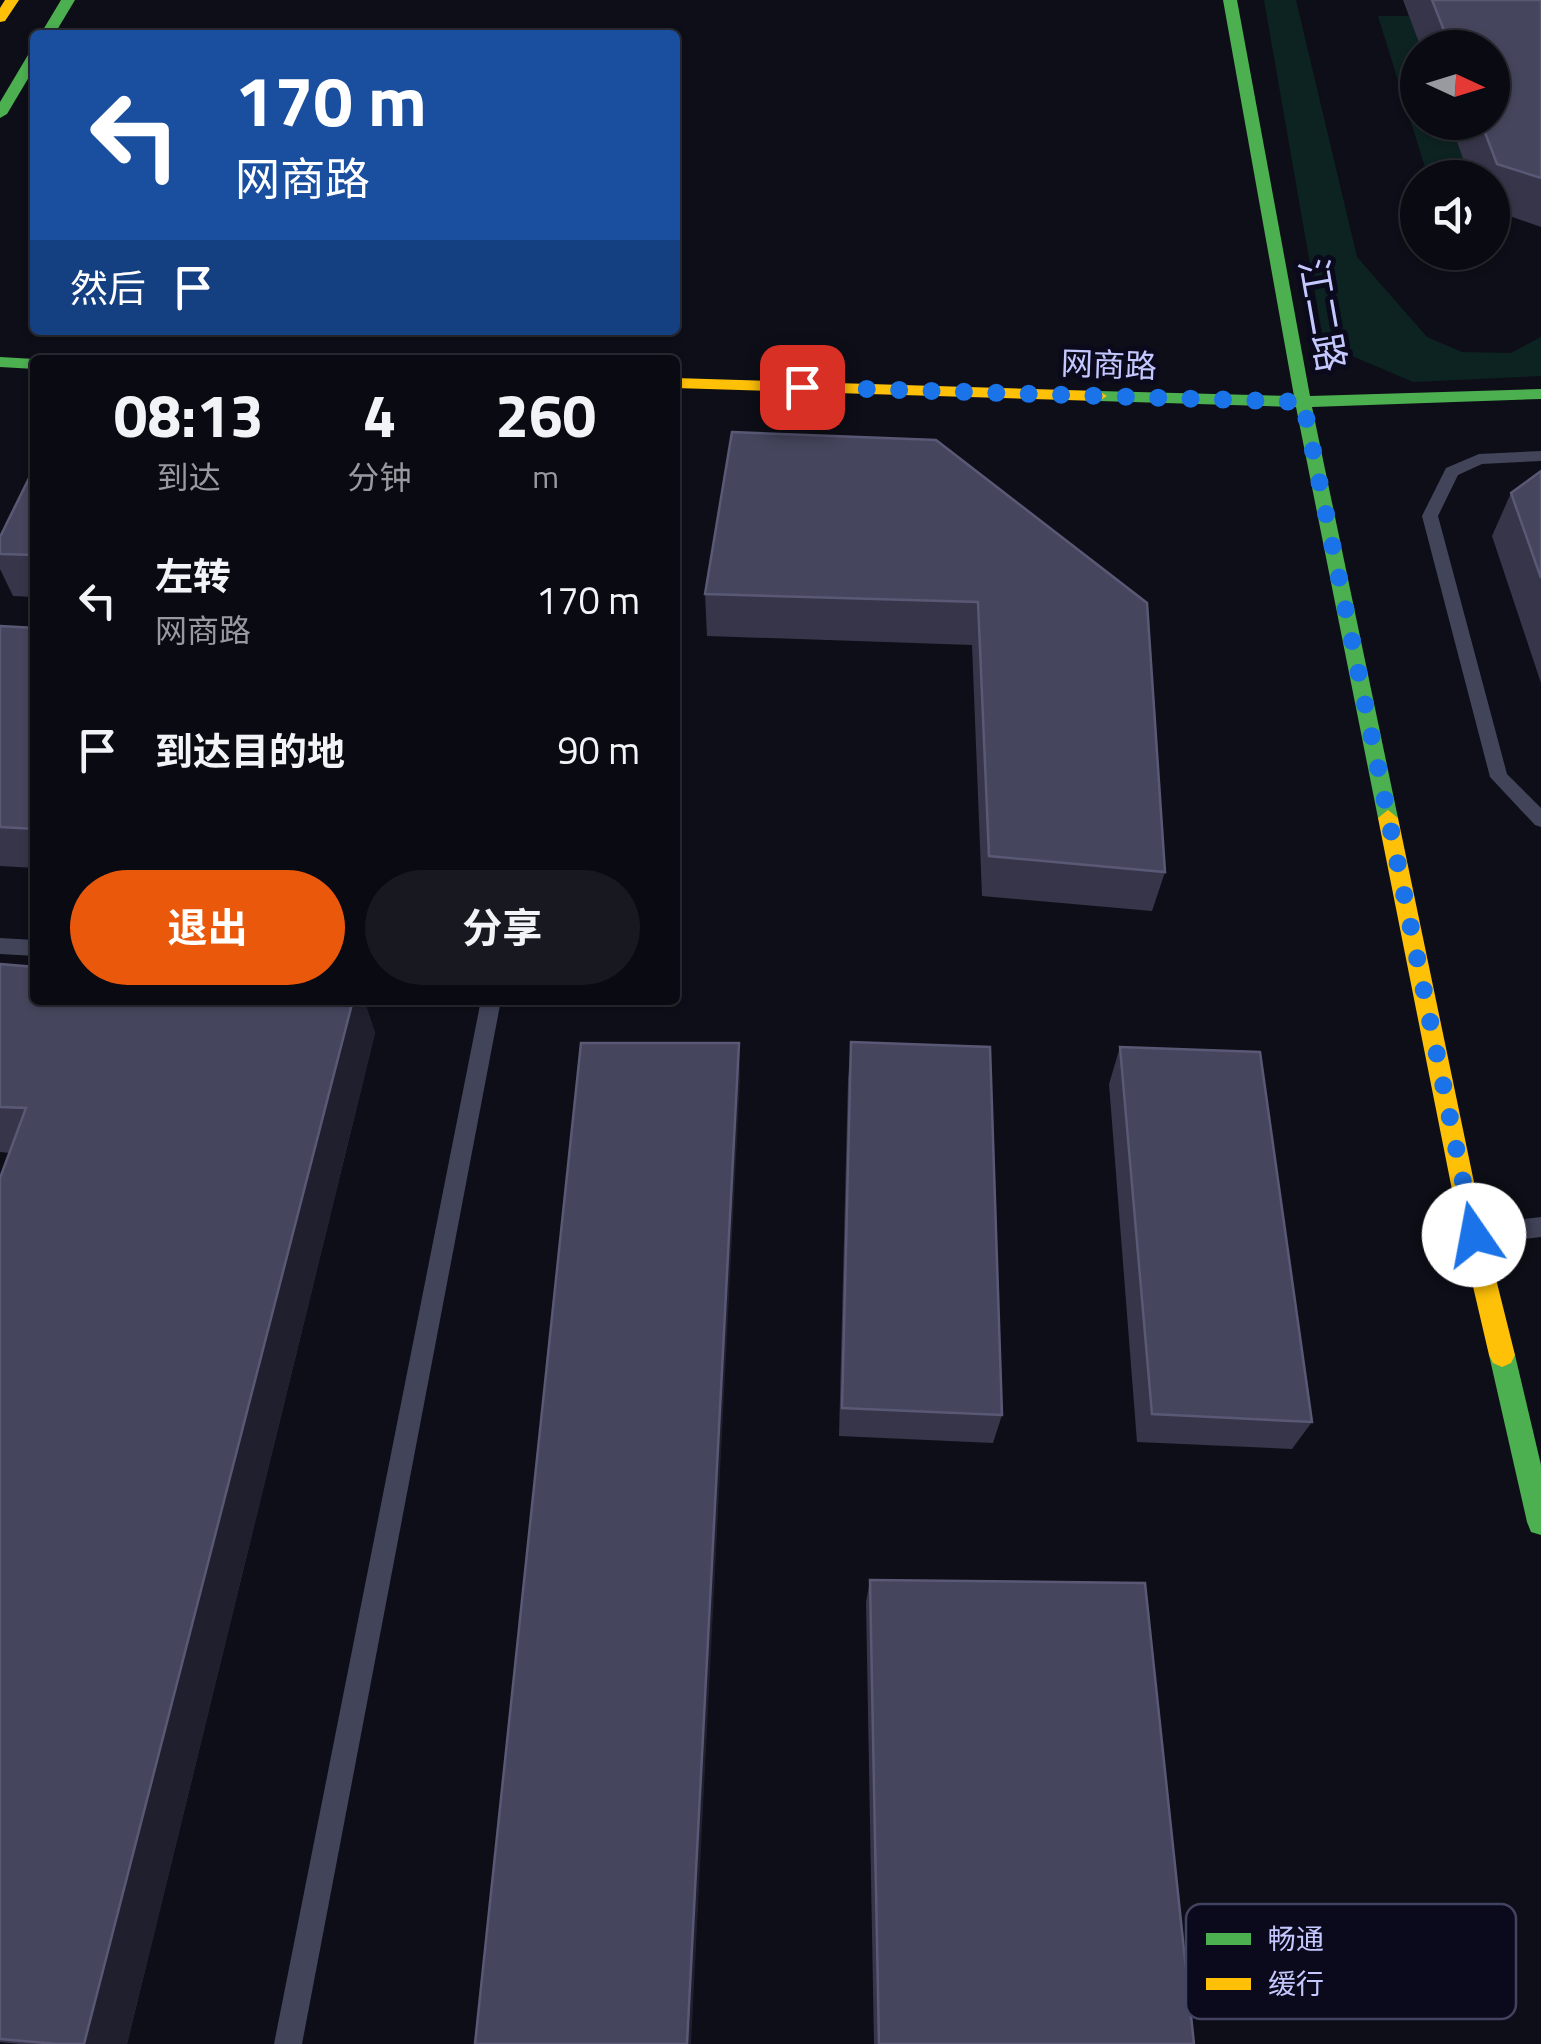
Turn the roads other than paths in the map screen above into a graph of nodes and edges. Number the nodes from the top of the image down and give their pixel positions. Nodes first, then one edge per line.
1 (12, 0) edge
2 (68, 0) edge
3 (1230, 0) edge
4 (0, 18) edge
5 (50, 30) edge
6 (30, 64) edge
7 (0, 114) edge
8 (0, 362) edge
9 (30, 364) edge
10 (680, 383) edge
11 (1541, 394) edge
12 (1303, 402) junction
13 (1541, 456) edge
14 (1521, 800) junction
15 (1541, 800) edge
16 (1541, 820) edge
17 (0, 946) edge
18 (30, 948) edge
19 (490, 1005) edge
20 (1541, 1227) edge
21 (1474, 1235) junction
22 (1541, 1522) edge
23 (288, 2044) edge

1 - 4 street
2 - 5 street
3 - 12 street, 江二路
6 - 7 street
8 - 9 street
10 - 12 street, 网商路
11 - 12 street, 网商路
12 - 21 street, 江二路
13 - 14 lane
14 - 15 lane
14 - 16 lane
17 - 18 lane
19 - 23 lane
20 - 21 lane
21 - 22 street, 江二路

